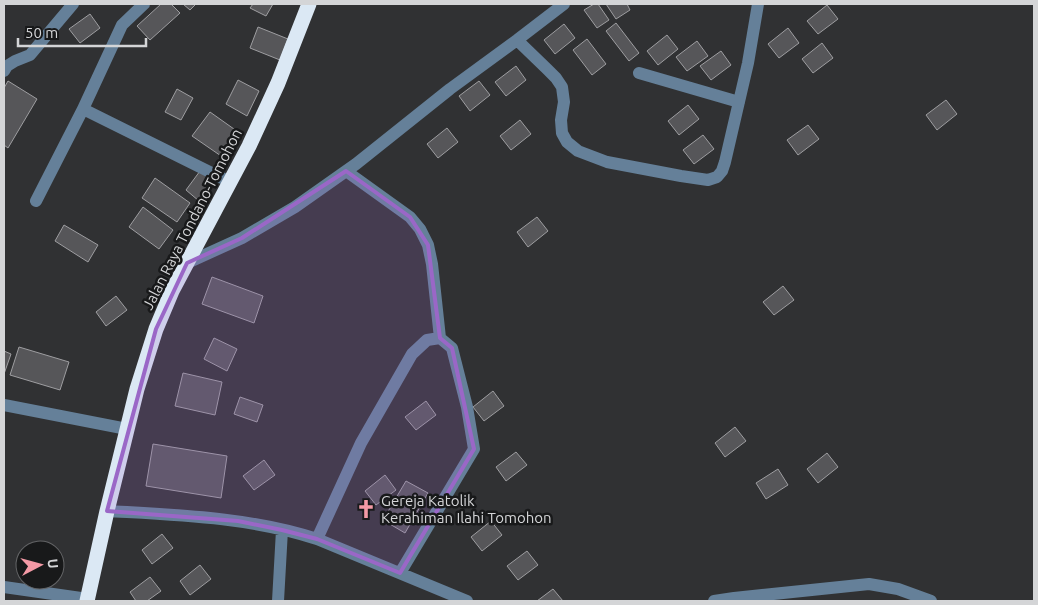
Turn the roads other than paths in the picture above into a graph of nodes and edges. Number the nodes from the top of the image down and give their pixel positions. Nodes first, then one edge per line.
1 (73, 4) edge
2 (144, 4) edge
3 (309, 4) edge
4 (564, 4) edge
5 (758, 4) edge
6 (517, 40) junction
7 (4, 71) edge
8 (639, 73) dead end
9 (740, 102) junction
10 (83, 109) junction
11 (346, 171) junction
12 (230, 182) junction
13 (36, 201) dead end
14 (187, 263) junction
15 (440, 338) junction
16 (4, 405) edge
17 (127, 429) junction
18 (107, 511) junction
19 (282, 530) junction
20 (317, 539) junction
21 (400, 574) junction
22 (4, 586) edge
23 (88, 600) edge
24 (278, 601) edge
25 (467, 601) edge
26 (714, 601) edge
27 (931, 601) edge

1 - 7 street
2 - 10 street
3 - 12 highway, Jalan Raya Tondano-Tomohon
4 - 6 street
5 - 9 street
6 - 9 street
6 - 11 street
8 - 9 street
10 - 12 street
10 - 13 street
11 - 14 street
11 - 15 street
12 - 14 highway, Jalan Raya Tondano-Tomohon
14 - 17 highway, Jalan Raya Tondano-Tomohon
15 - 20 street
15 - 21 street
16 - 17 street
17 - 18 highway, Jalan Raya Tondano-Tomohon
18 - 19 street
18 - 23 highway, Jalan Raya Tondano-Tomohon
19 - 20 street
19 - 24 street
20 - 21 street
21 - 25 street
22 - 23 street
26 - 27 street

